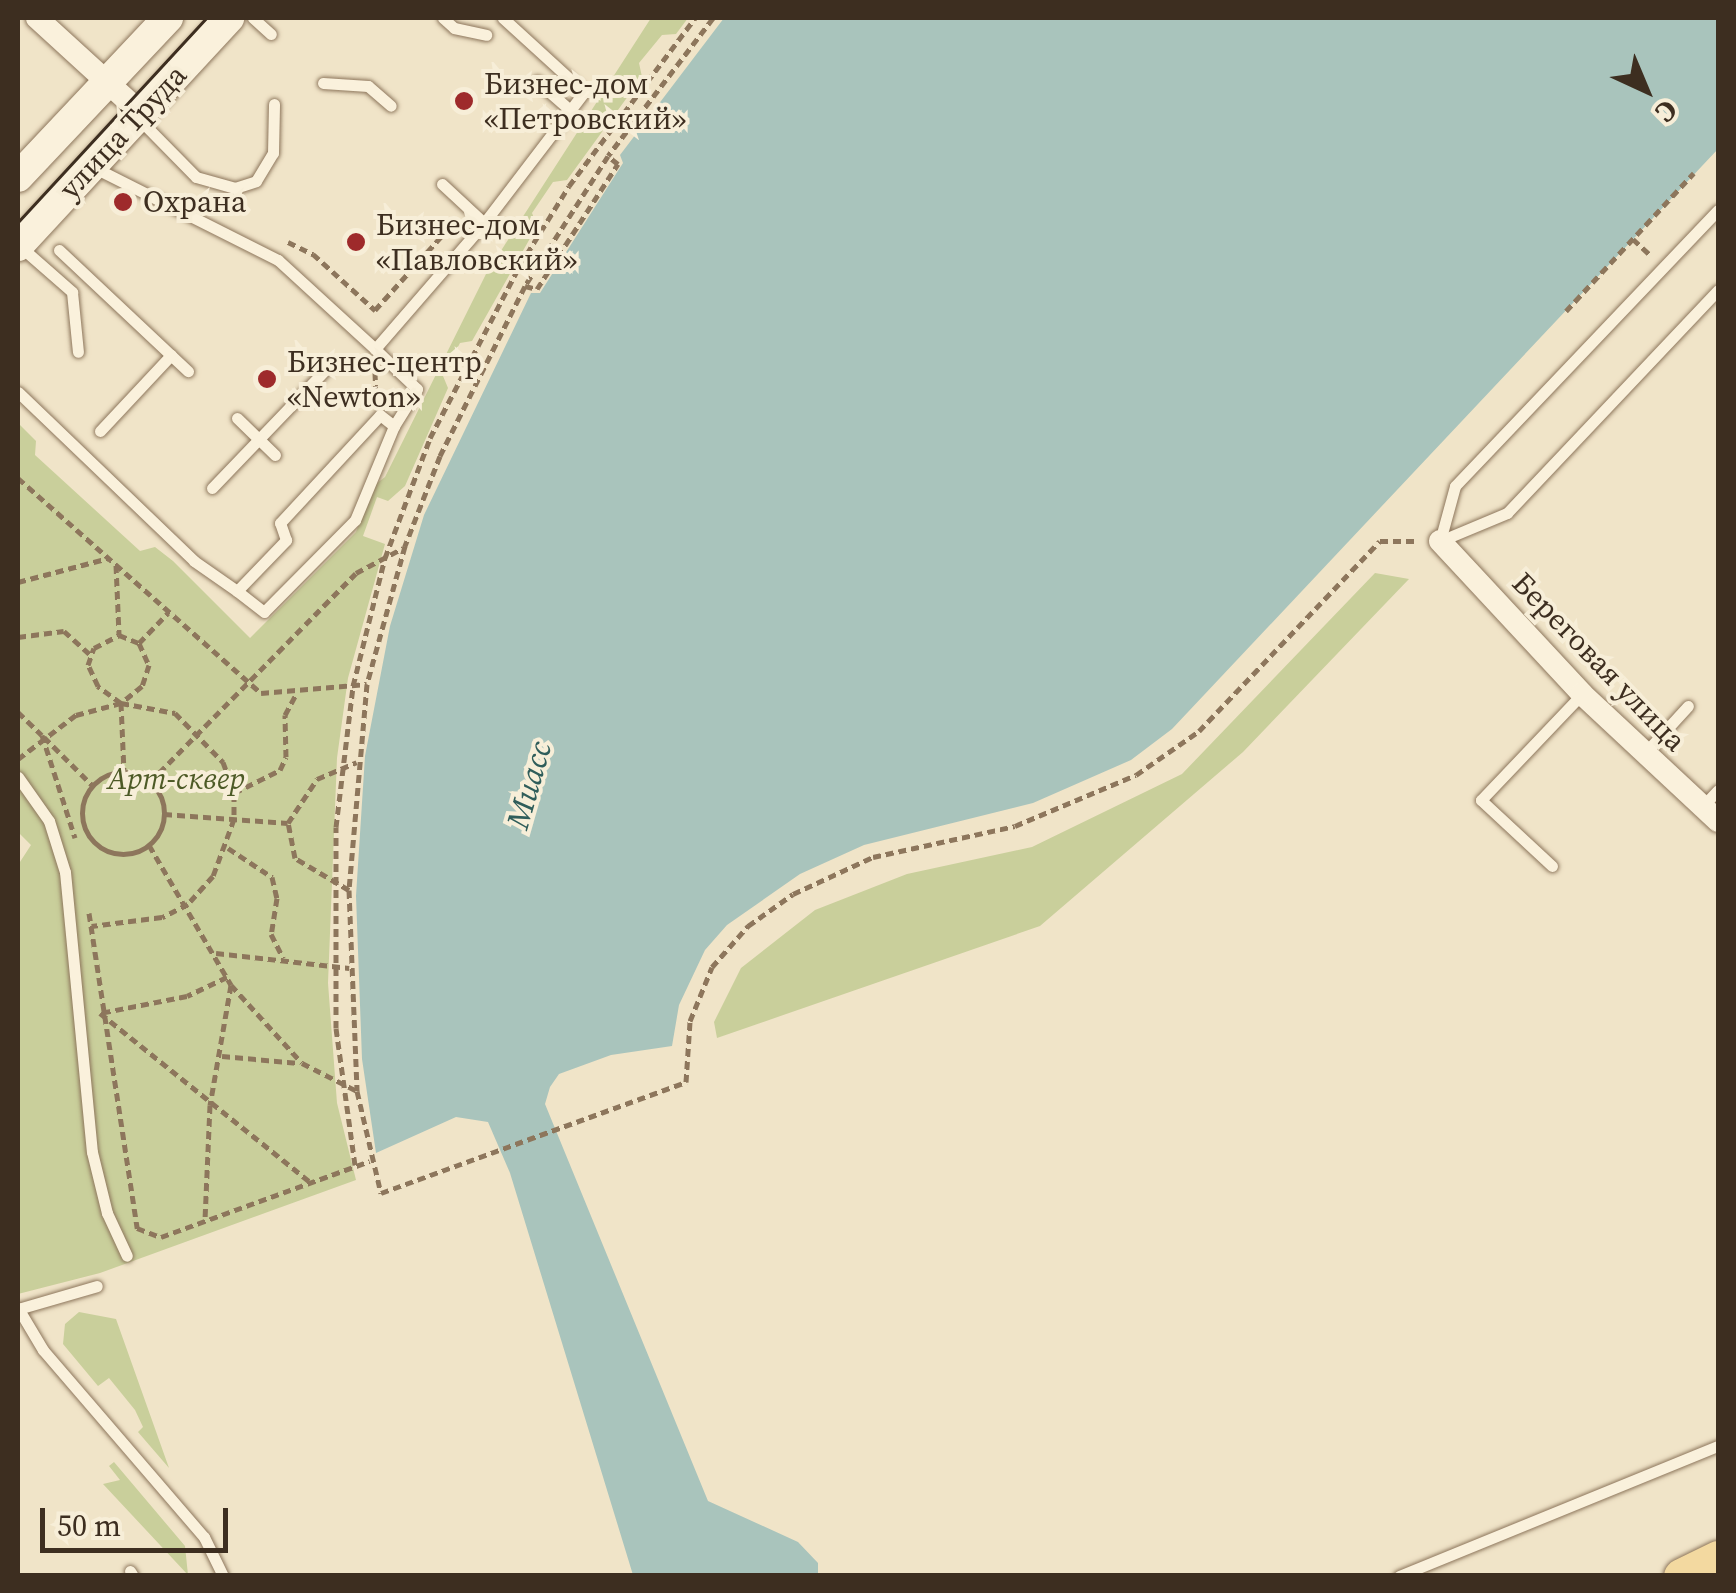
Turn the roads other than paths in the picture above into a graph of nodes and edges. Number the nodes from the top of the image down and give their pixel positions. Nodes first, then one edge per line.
1 (37, 18) edge
2 (168, 18) edge
3 (229, 18) edge
4 (253, 18) edge
5 (443, 18) edge
6 (503, 18) edge
7 (272, 34) dead end
8 (486, 35) dead end
9 (537, 81) dead end
10 (108, 82) junction
11 (323, 82) dead end
12 (274, 104) dead end
13 (390, 106) dead end
14 (570, 110) junction
15 (139, 115) junction
16 (92, 166) junction
17 (18, 177) edge
18 (442, 184) dead end
19 (1718, 210) edge
20 (484, 223) junction
21 (18, 246) edge
22 (60, 250) dead end
23 (1718, 290) edge
24 (376, 349) junction
25 (78, 352) dead end
26 (171, 355) junction
27 (330, 365) dead end
28 (188, 372) dead end
29 (18, 392) edge
30 (237, 418) dead end
31 (394, 426) junction
32 (100, 431) dead end
33 (259, 439) junction
34 (275, 455) dead end
35 (212, 488) dead end
36 (1440, 541) junction
37 (237, 591) junction
38 (1582, 694) junction
39 (1688, 706) dead end
40 (1644, 754) junction
41 (18, 777) edge
42 (1713, 806) edge
43 (1552, 866) dead end
44 (127, 1256) dead end
45 (97, 1286) dead end
46 (18, 1309) edge
47 (1718, 1446) edge
48 (1718, 1558) edge
49 (223, 1576) edge
50 (1399, 1576) edge
51 (1681, 1576) edge

1 - 10 street
2 - 10 main road, улица Труда
3 - 15 main road, улица Труда
4 - 7 lane
5 - 8 lane
6 - 14 lane
9 - 14 lane
10 - 15 street
10 - 17 main road, улица Труда
11 - 13 lane
12 - 15 lane
14 - 20 lane
15 - 16 main road, улица Труда
16 - 21 main road, улица Труда
16 - 24 lane
18 - 20 lane
19 - 36 lane
20 - 24 lane
21 - 25 lane
22 - 26 lane
23 - 36 lane
24 - 31 lane
26 - 28 lane
26 - 32 lane
27 - 33 lane
29 - 37 lane
30 - 33 lane
31 - 37 lane
31 - 37 lane
33 - 34 lane
33 - 35 lane
36 - 38 street, Береговая улица
38 - 40 street, Береговая улица
38 - 43 lane
39 - 40 lane
40 - 42 street, Береговая улица
41 - 44 lane
45 - 46 lane
46 - 49 lane
47 - 50 lane
48 - 51 main road

